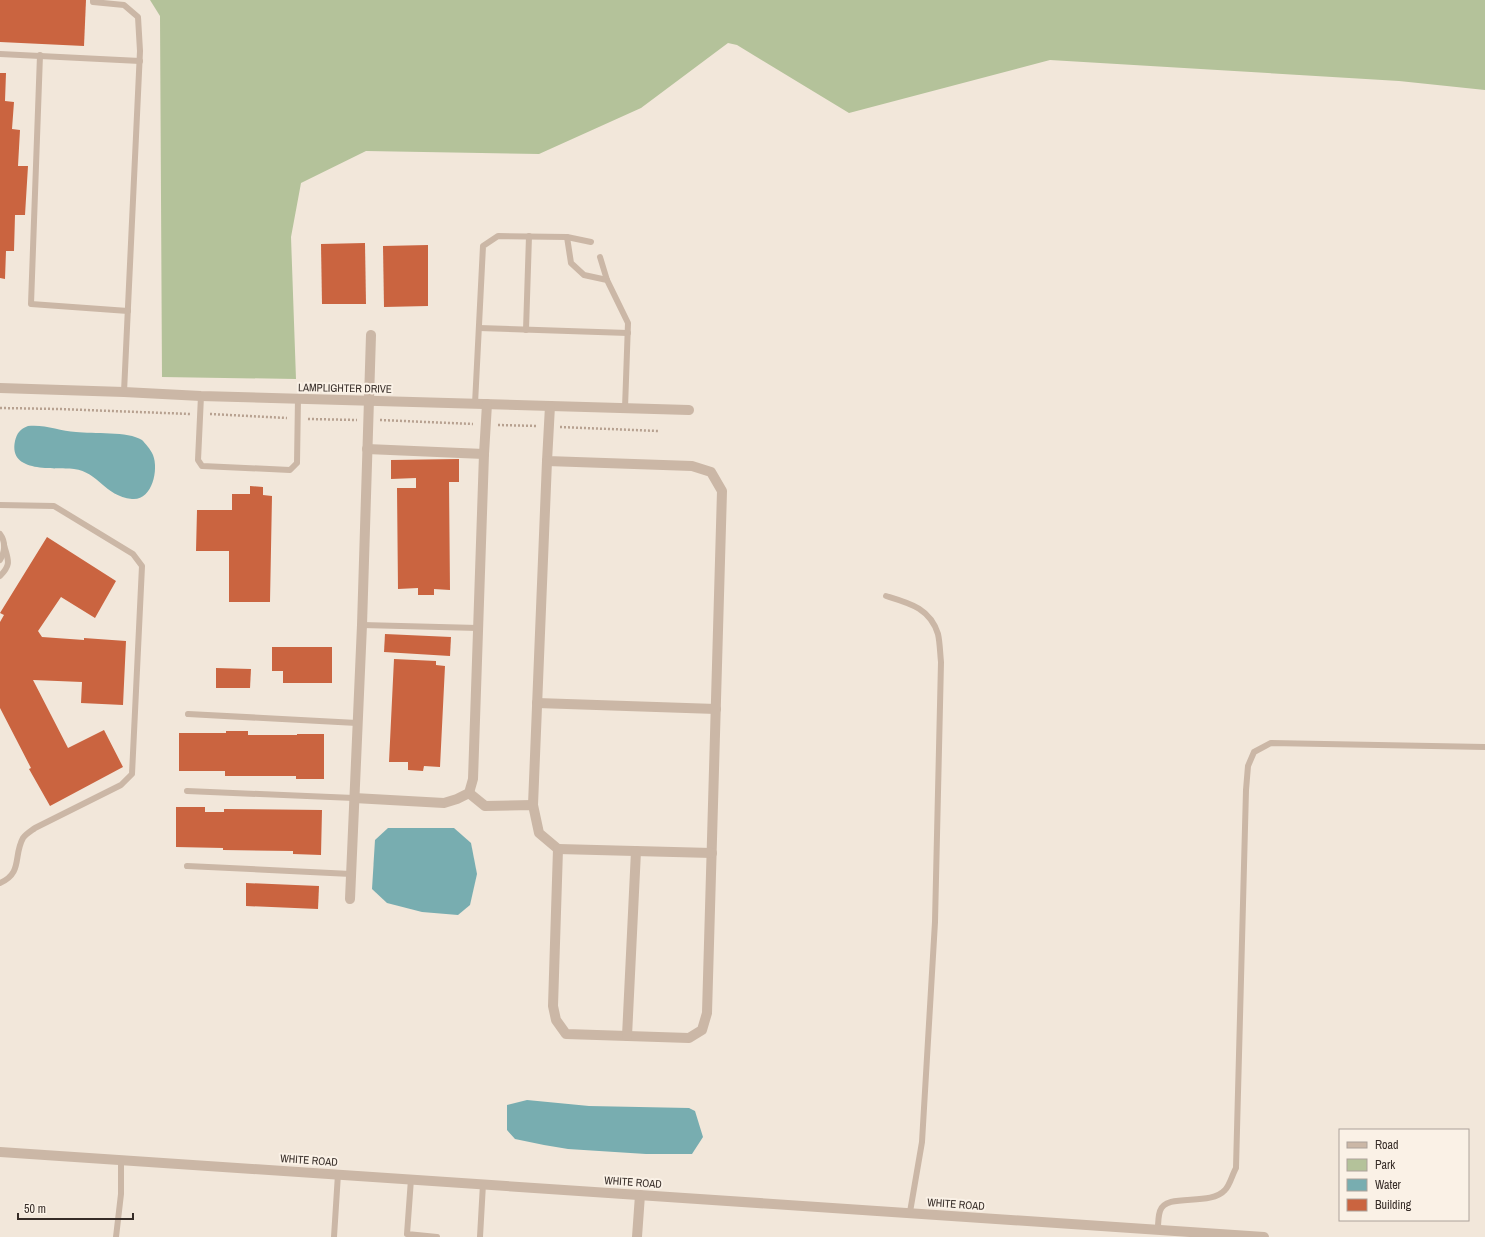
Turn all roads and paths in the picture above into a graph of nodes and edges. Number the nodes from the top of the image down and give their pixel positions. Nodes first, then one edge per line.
1 (93, 0) edge
2 (0, 54) edge
3 (40, 55) junction
4 (140, 61) junction
5 (529, 236) junction
6 (567, 237) junction
7 (591, 242) dead end
8 (600, 256) dead end
9 (607, 280) junction
10 (128, 310) junction
11 (479, 328) junction
12 (526, 330) junction
13 (628, 333) junction
14 (371, 335) dead end
15 (0, 388) edge
16 (124, 392) junction
17 (201, 396) junction
18 (298, 398) junction
19 (368, 400) junction
20 (475, 404) junction
21 (487, 404) junction
22 (550, 406) junction
23 (0, 408) edge
24 (625, 408) junction
25 (689, 410) dead end
26 (200, 414) junction
27 (298, 419) junction
28 (368, 420) junction
29 (486, 424) junction
30 (549, 427) junction
31 (658, 431) dead end
32 (367, 449) junction
33 (484, 454) junction
34 (547, 461) junction
35 (0, 505) edge
36 (0, 534) edge
37 (4, 545) junction
38 (0, 560) edge
39 (0, 576) edge
40 (886, 596) dead end
41 (362, 625) junction
42 (478, 628) junction
43 (537, 703) junction
44 (716, 709) junction
45 (188, 714) dead end
46 (357, 723) junction
47 (1485, 748) edge
48 (187, 791) dead end
49 (469, 793) junction
50 (354, 798) junction
51 (533, 805) junction
52 (558, 849) junction
53 (636, 851) junction
54 (712, 853) junction
55 (187, 866) dead end
56 (351, 874) junction
57 (0, 883) edge
58 (350, 899) dead end
59 (628, 1036) junction
60 (0, 1152) edge
61 (121, 1160) junction
62 (338, 1174) junction
63 (411, 1179) junction
64 (483, 1184) junction
65 (640, 1195) junction
66 (910, 1212) junction
67 (1158, 1230) junction
68 (116, 1237) edge
69 (334, 1237) edge
70 (437, 1237) edge
71 (480, 1237) edge
72 (637, 1237) edge
73 (1264, 1237) edge

1 - 4 lane
2 - 3 lane
3 - 4 lane
3 - 10 lane
4 - 10 lane
5 - 6 lane
5 - 11 lane
5 - 12 lane
6 - 7 lane
6 - 9 lane
8 - 9 lane
9 - 13 lane
10 - 16 lane
11 - 12 lane
11 - 20 lane
12 - 13 lane
13 - 24 lane
14 - 19 street
15 - 16 street, LAMPLIGHTER DRIVE
16 - 17 street, LAMPLIGHTER DRIVE
17 - 18 street, LAMPLIGHTER DRIVE
17 - 26 lane
18 - 19 street, LAMPLIGHTER DRIVE
18 - 27 lane
19 - 20 street, LAMPLIGHTER DRIVE
19 - 28 street
20 - 21 street, LAMPLIGHTER DRIVE
21 - 22 street, LAMPLIGHTER DRIVE
21 - 29 street
22 - 24 street, LAMPLIGHTER DRIVE
22 - 30 street
23 - 26 path
24 - 25 street, LAMPLIGHTER DRIVE
26 - 27 path
26 - 27 lane
27 - 28 path
28 - 29 path
28 - 32 street
29 - 30 path
29 - 33 street
30 - 31 path
30 - 34 street
32 - 33 street
32 - 41 street
33 - 42 street
34 - 43 street
34 - 44 street
35 - 57 lane
36 - 37 lane
37 - 38 lane
37 - 39 lane
40 - 66 lane
41 - 42 lane
41 - 46 street
42 - 49 street
43 - 44 street
43 - 51 street
44 - 54 street
45 - 46 lane
46 - 50 street
47 - 67 lane
48 - 50 lane
49 - 50 street
49 - 51 street
50 - 56 street
51 - 52 street
52 - 53 street
52 - 59 street
53 - 54 street
53 - 59 street
54 - 59 street
55 - 56 lane
56 - 58 street
60 - 61 street, WHITE ROAD
61 - 62 street, WHITE ROAD
61 - 68 lane
62 - 63 street, WHITE ROAD
62 - 69 lane
63 - 64 street, WHITE ROAD
63 - 70 lane
64 - 65 street, WHITE ROAD
64 - 71 lane
65 - 66 street, WHITE ROAD
65 - 72 street
66 - 67 street, WHITE ROAD
67 - 73 street, WHITE ROAD

